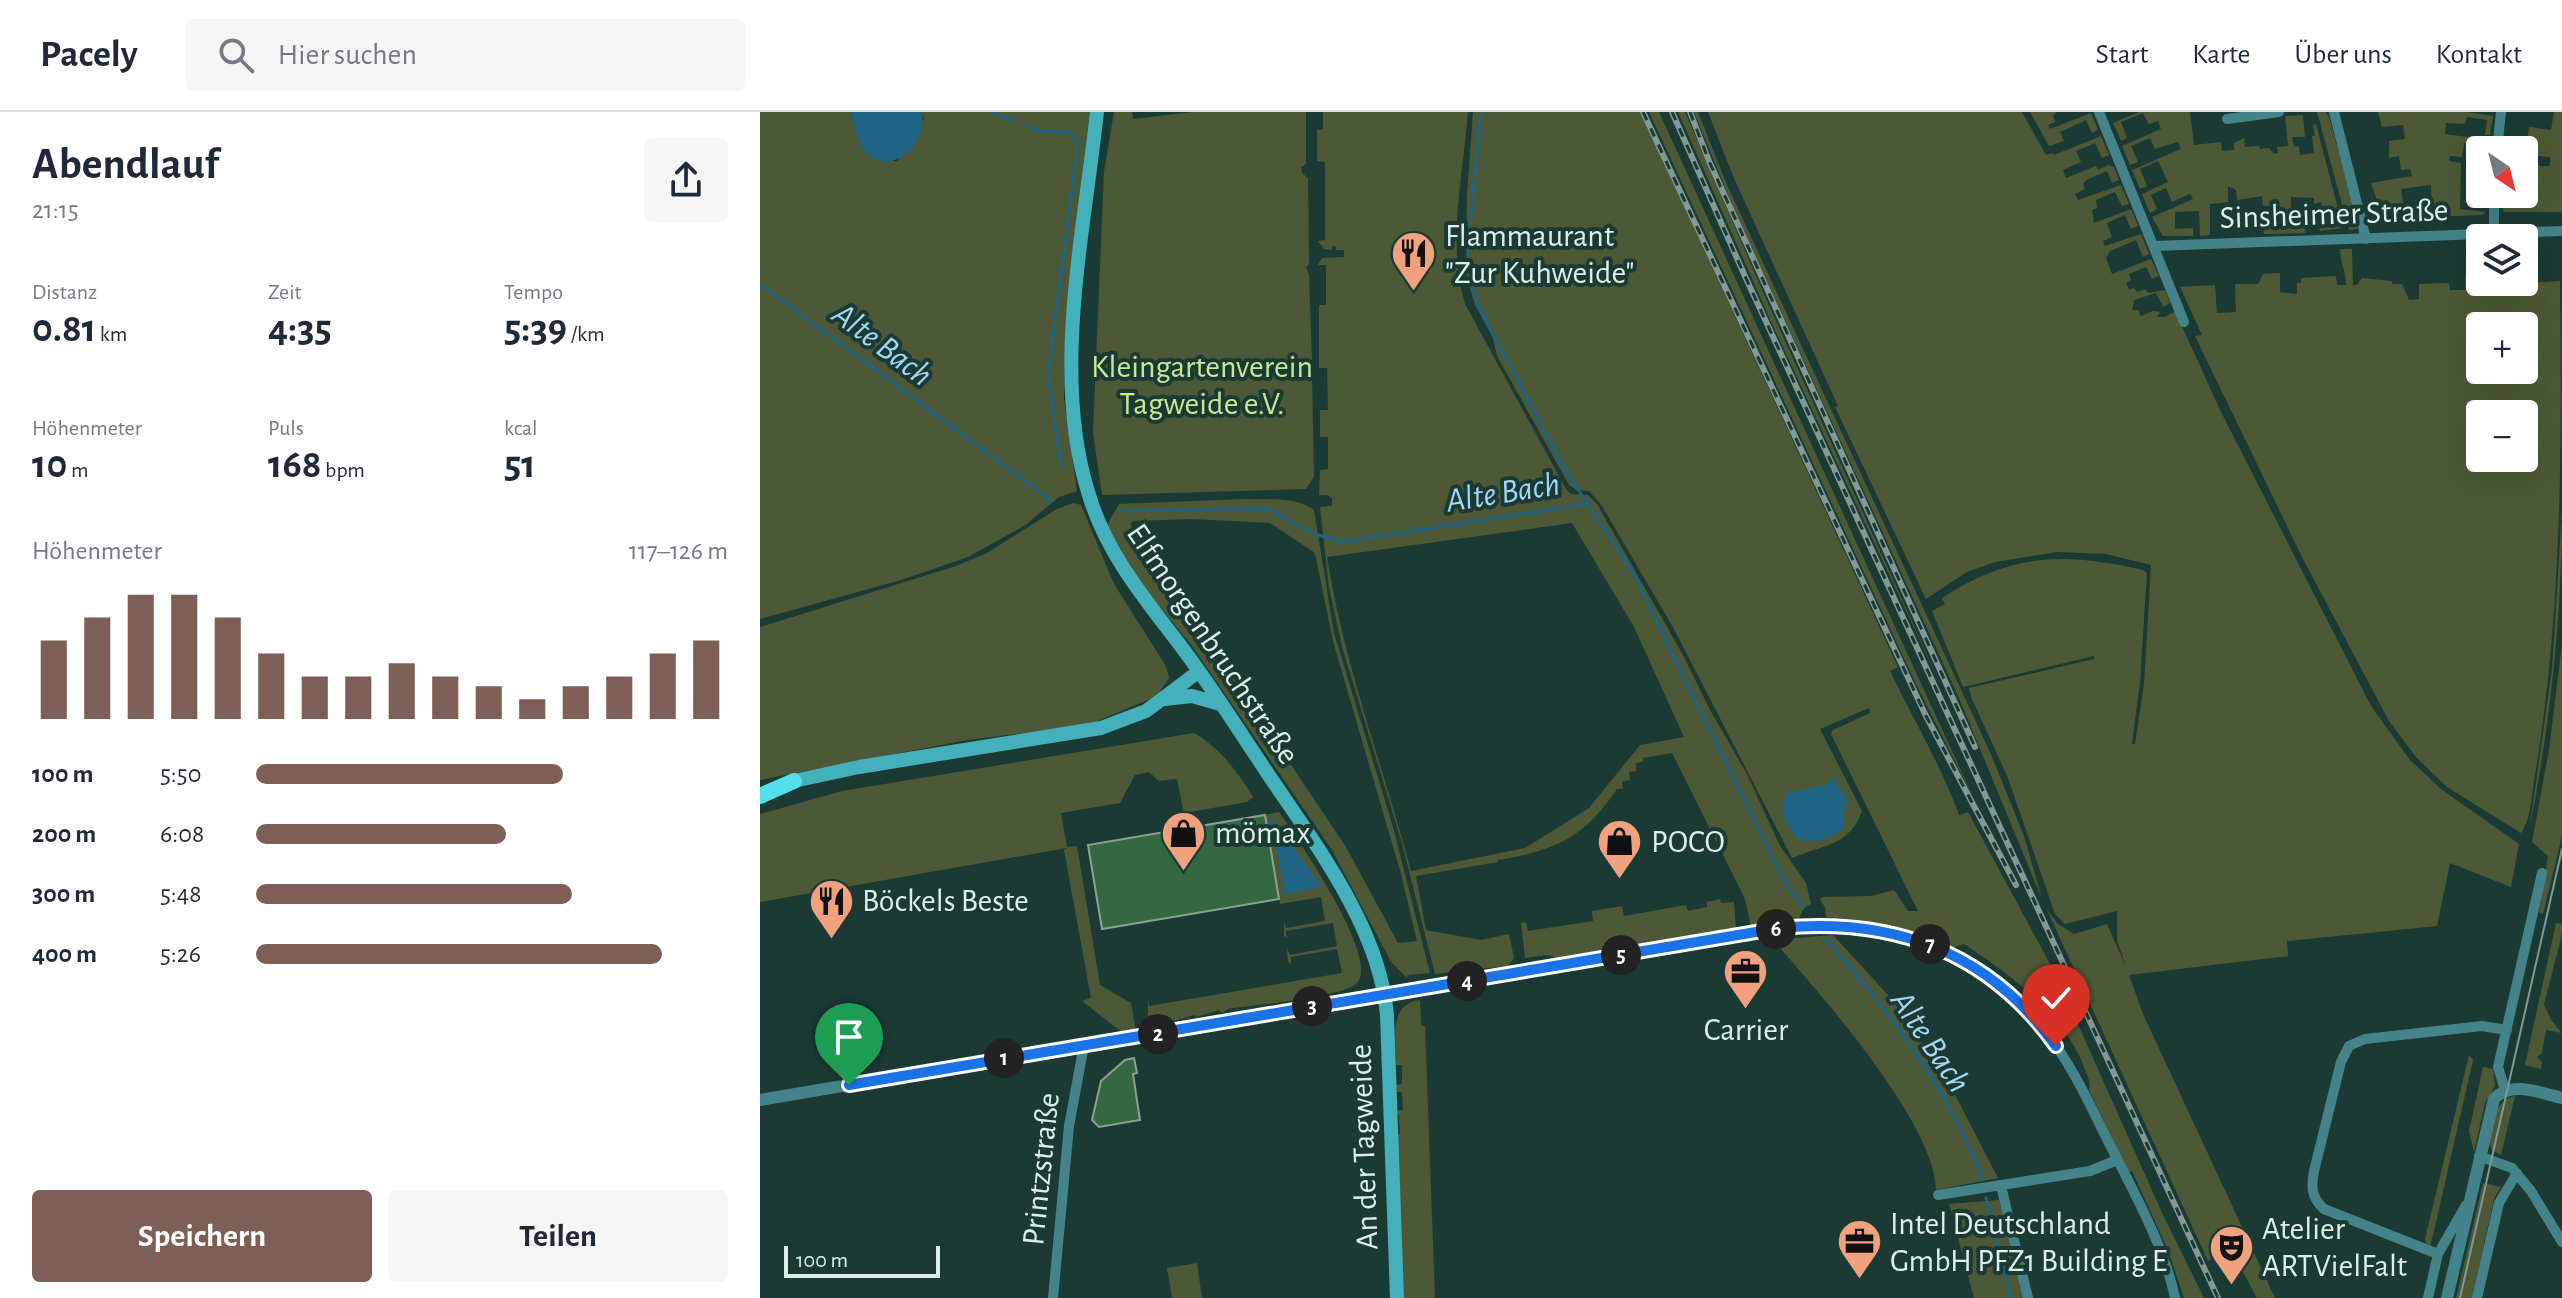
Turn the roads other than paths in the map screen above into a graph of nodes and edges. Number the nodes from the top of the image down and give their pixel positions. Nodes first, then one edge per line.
1 (1097, 112) edge
2 (2099, 112) edge
3 (2279, 112) edge
4 (2334, 112) edge
5 (2501, 112) edge
6 (2227, 119) dead end
7 (2498, 136) edge
8 (2562, 231) edge
9 (2538, 232) edge
10 (2466, 235) edge
11 (2366, 239) junction
12 (2155, 246) junction
13 (2184, 322) dead end
14 (1198, 672) junction
15 (1164, 699) junction
16 (1220, 704) junction
17 (794, 781) junction
18 (760, 787) edge
19 (760, 796) edge
20 (2542, 873) dead end
21 (1385, 994) junction
22 (2507, 1030) junction
23 (1084, 1045) junction
24 (2505, 1090) junction
25 (2562, 1098) edge
26 (760, 1100) edge
27 (2479, 1156) junction
28 (2117, 1160) junction
29 (2517, 1173) junction
30 (2001, 1186) junction
31 (1938, 1195) dead end
32 (2470, 1197) junction
33 (2562, 1242) edge
34 (2438, 1254) junction
35 (1053, 1298) edge
36 (1397, 1298) edge
37 (2028, 1298) edge
38 (2175, 1298) edge
39 (2428, 1298) edge
40 (2447, 1298) edge
41 (2477, 1298) edge

1 - 14 main road, Elfmorgenbruchstraße
2 - 12 street
3 - 6 street
4 - 11 street
5 - 7 street
8 - 9 street, Sinsheimer Straße
10 - 11 street, Sinsheimer Straße
11 - 12 street, Sinsheimer Straße
12 - 13 street
14 - 15 main road
14 - 16 main road, Elfmorgenbruchstraße
15 - 16 main road
15 - 17 main road
16 - 21 main road, Elfmorgenbruchstraße
17 - 18 highway
17 - 19 highway
20 - 22 street
21 - 23 street
21 - 28 street
21 - 36 main road, An der Tagweide
22 - 24 street
22 - 34 street
23 - 26 street
23 - 35 street, Printzstraße
24 - 25 street
24 - 27 street
27 - 29 street
27 - 32 street
28 - 30 street
28 - 38 street
29 - 33 street
29 - 41 street
30 - 31 street
30 - 37 street
32 - 34 street
32 - 40 street
34 - 39 street

